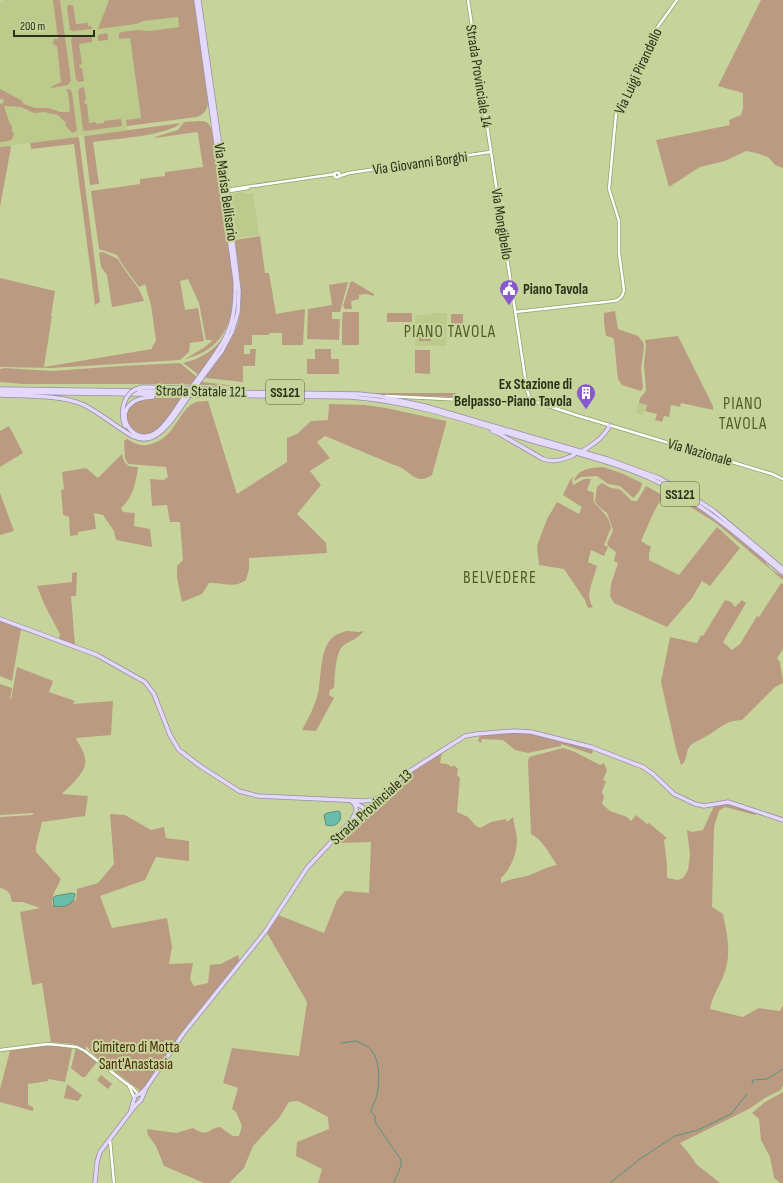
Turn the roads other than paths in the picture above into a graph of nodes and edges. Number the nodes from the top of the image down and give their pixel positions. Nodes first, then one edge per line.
1 (196, 0) edge
2 (199, 0) edge
3 (468, 0) edge
4 (677, 0) edge
5 (216, 150) junction
6 (490, 152) junction
7 (224, 179) junction
8 (233, 189) junction
9 (226, 190) junction
10 (223, 195) junction
11 (228, 202) junction
12 (515, 312) junction
13 (203, 374) junction
14 (0, 389) edge
15 (527, 390) junction
16 (270, 392) junction
17 (0, 393) edge
18 (193, 395) junction
19 (379, 396) junction
20 (186, 397) junction
21 (524, 399) junction
22 (528, 401) junction
23 (518, 402) junction
24 (471, 422) junction
25 (610, 425) junction
26 (134, 437) junction
27 (584, 450) dead end
28 (574, 455) dead end
29 (783, 479) edge
30 (783, 569) edge
31 (783, 573) edge
32 (0, 619) edge
33 (386, 794) junction
34 (335, 800) junction
35 (363, 801) junction
36 (351, 802) junction
37 (367, 810) junction
38 (783, 820) edge
39 (349, 823) junction
40 (0, 1050) edge
41 (127, 1084) junction
42 (140, 1096) junction
43 (135, 1098) junction
44 (138, 1101) junction
45 (131, 1110) junction
46 (110, 1139) junction
47 (95, 1183) edge
48 (114, 1183) edge

1 - 5 main road, Via Marisa Bellisario
2 - 7 main road, Via Marisa Bellisario
3 - 6 street, Strada Provinciale 14
4 - 12 street, Via Luigi Pirandello
5 - 9 street
5 - 10 main road, Via Marisa Bellisario
6 - 8 street, Via Giovanni Borghi
6 - 12 street, Via Mongibello
7 - 8 street
7 - 9 main road, Via Marisa Bellisario
8 - 9 street
8 - 11 street
9 - 10 street
9 - 11 main road, Via Marisa Bellisario
10 - 13 main road, Via Marisa Bellisario
11 - 13 main road, Via Marisa Bellisario
12 - 15 street, Via Mongibello
13 - 20 main road, bridge
14 - 16 main road, Strada Statale 121 / SS121
15 - 21 street
15 - 22 street
16 - 19 main road, Strada Statale 121 / SS121
16 - 26 main road, bridge
17 - 18 main road, Strada Statale 121 / SS121
17 - 26 main road
18 - 20 main road
18 - 24 main road, Strada Statale 121 / SS121
19 - 23 street
19 - 30 main road, Strada Statale 121 / SS121
20 - 26 main road
21 - 22 street
21 - 22 street
21 - 23 street
22 - 23 street
22 - 25 street, Via Nazionale
24 - 28 main road
24 - 31 main road, Strada Statale 121 / SS121
25 - 27 main road
25 - 29 street, Via Nazionale
32 - 34 main road
33 - 35 main road
33 - 37 main road, Strada Provinciale 13
33 - 38 main road, Strada Provinciale 13
34 - 35 main road
34 - 36 main road
35 - 37 main road
36 - 37 main road
36 - 39 main road
37 - 39 main road, Strada Provinciale 13
39 - 42 main road, Strada Provinciale 13
40 - 41 street
41 - 42 street
41 - 43 street
42 - 43 main road, Strada Provinciale 13
42 - 44 main road
43 - 44 main road
43 - 45 main road, Strada Provinciale 13
44 - 45 main road
45 - 46 main road
46 - 47 main road
46 - 48 street

